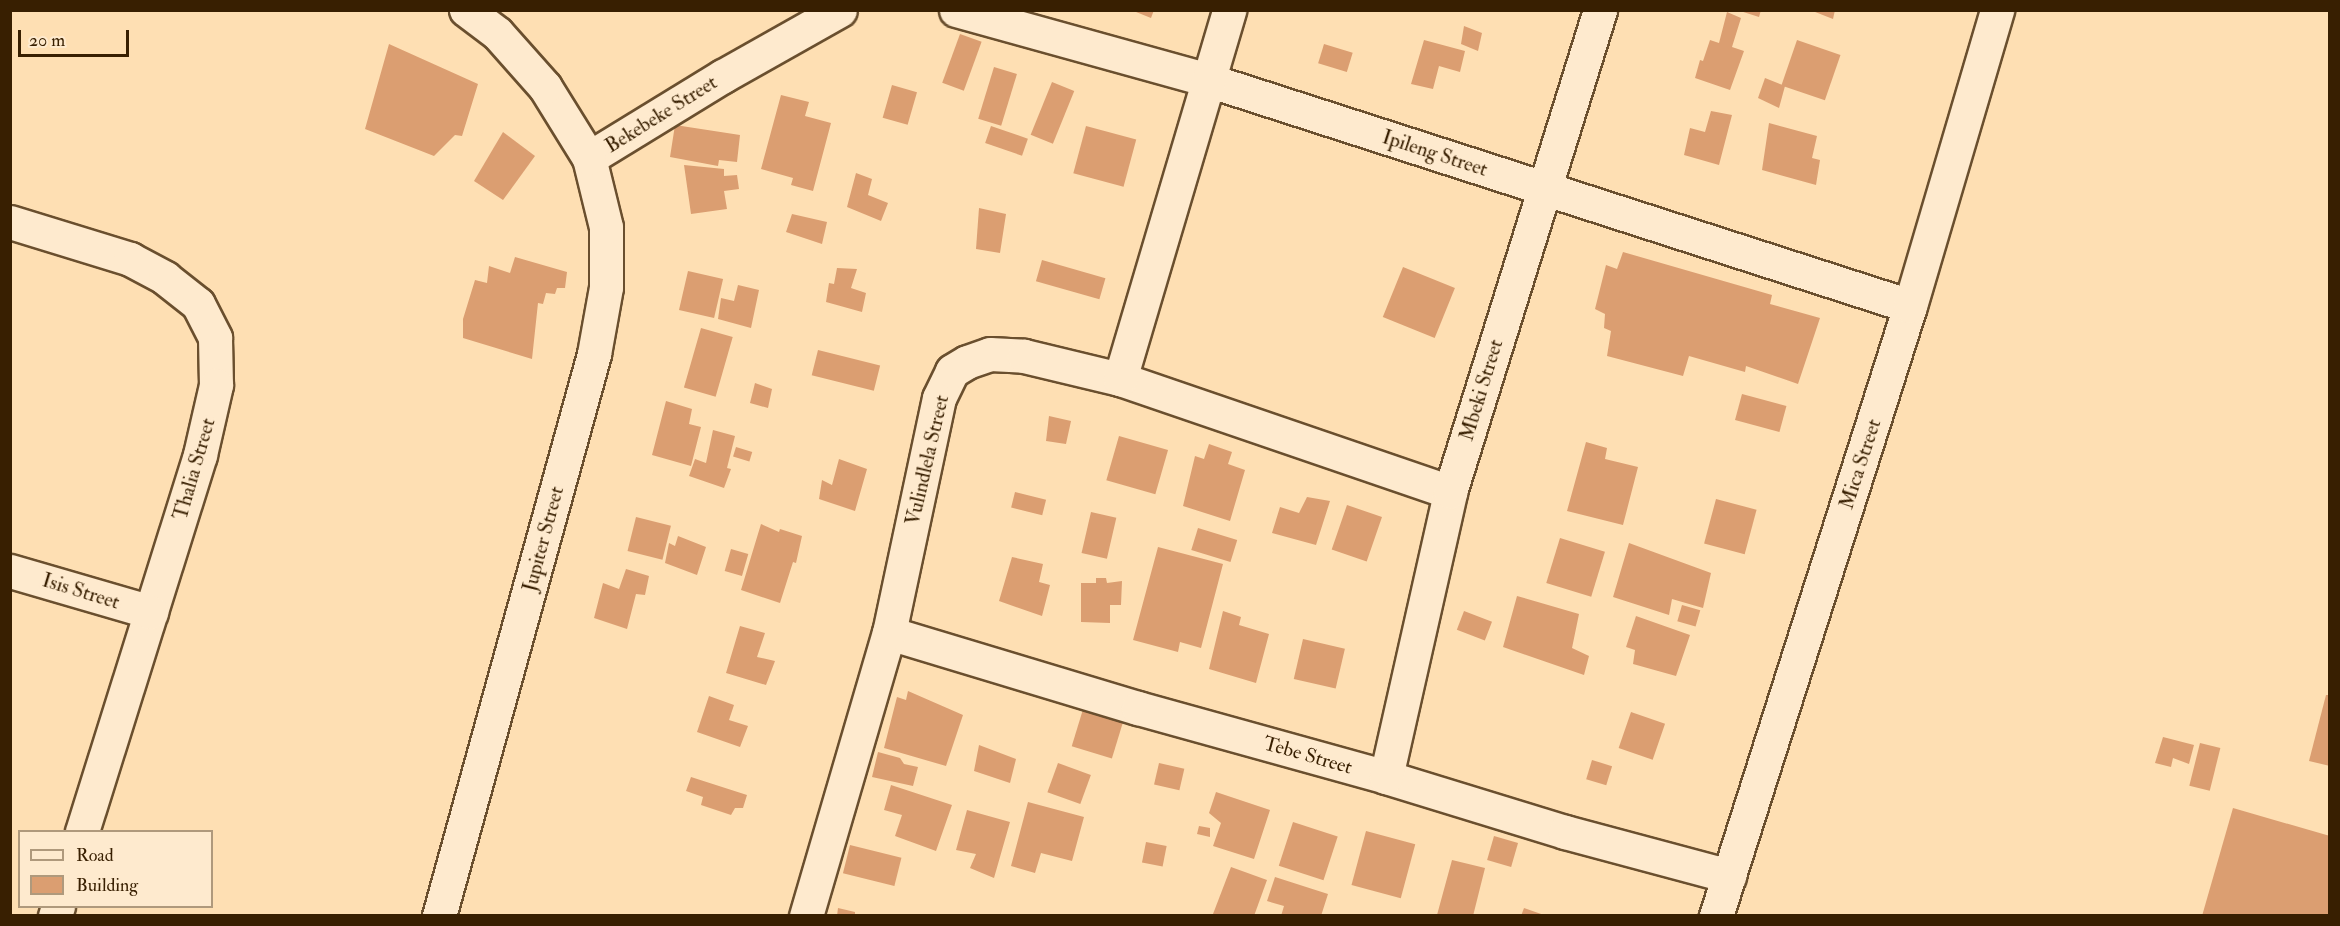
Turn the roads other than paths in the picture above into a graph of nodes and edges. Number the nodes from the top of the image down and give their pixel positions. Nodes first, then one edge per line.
1 (466, 10) edge
2 (840, 10) edge
3 (956, 10) edge
4 (1229, 10) edge
5 (1600, 10) edge
6 (1997, 10) edge
7 (1208, 80) junction
8 (589, 158) junction
9 (1544, 188) junction
10 (10, 222) edge
11 (1910, 306) junction
12 (1120, 379) junction
13 (1450, 492) junction
14 (10, 571) edge
15 (151, 612) junction
16 (889, 633) junction
17 (1386, 777) junction
18 (82, 830) edge
19 (1729, 876) junction
20 (439, 915) edge
21 (806, 915) edge
22 (1716, 915) edge

1 - 8 street, Bekebeke Street
2 - 8 street, Bekebeke Street
3 - 7 street, Ipileng Street
4 - 7 street
5 - 9 street, Mbeki Street
6 - 11 street, Mica Street
7 - 9 street, Ipileng Street
7 - 12 street
8 - 20 street, Jupiter Street
9 - 11 street, Ipileng Street
9 - 13 street, Mbeki Street
10 - 15 street, Thalia Street
11 - 19 street, Mica Street
12 - 13 street, Vulindlela Street
12 - 16 street, Vulindlela Street
13 - 17 street, Mbeki Street
14 - 15 street, Isis Street
15 - 18 street, Thalia Street
16 - 17 street, Tebe Street
16 - 21 street, Vulindlela Street
17 - 19 street, Tebe Street
19 - 22 street, Mica Street

